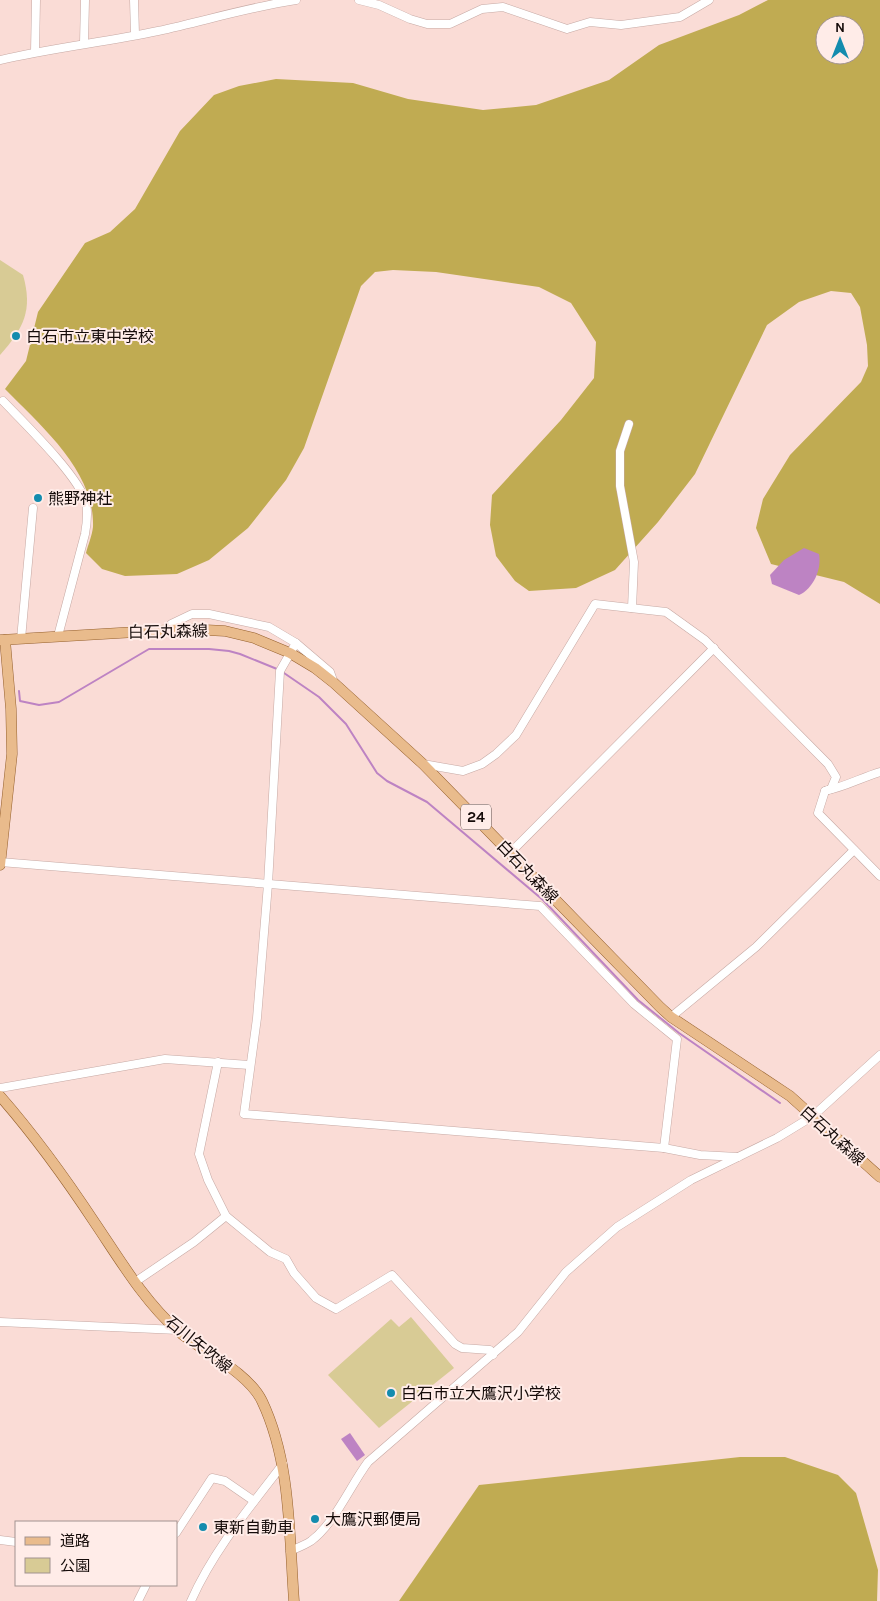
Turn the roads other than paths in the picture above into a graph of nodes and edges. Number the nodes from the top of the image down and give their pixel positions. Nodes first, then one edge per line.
1 (36, 0) edge
2 (85, 0) edge
3 (134, 0) edge
4 (243, 0) edge
5 (296, 0) edge
6 (359, 0) edge
7 (709, 0) edge
8 (380, 3) edge
9 (243, 10) junction
10 (135, 34) junction
11 (84, 43) junction
12 (35, 52) junction
13 (0, 60) edge
14 (4, 401) dead end
15 (629, 424) dead end
16 (33, 508) dead end
17 (632, 608) junction
18 (170, 629) junction
19 (58, 636) junction
20 (21, 639) junction
21 (3, 640) edge
22 (296, 643) junction
23 (714, 648) junction
24 (290, 653) junction
25 (334, 683) junction
26 (423, 764) junction
27 (880, 772) edge
28 (825, 791) junction
29 (854, 850) junction
30 (511, 852) junction
31 (0, 862) edge
32 (0, 866) edge
33 (880, 876) edge
34 (268, 884) junction
35 (671, 1017) junction
36 (880, 1055) edge
37 (218, 1062) junction
38 (249, 1064) junction
39 (0, 1088) edge
40 (0, 1096) edge
41 (813, 1116) junction
42 (664, 1148) junction
43 (738, 1157) junction
44 (880, 1177) edge
45 (226, 1216) junction
46 (135, 1282) junction
47 (0, 1322) edge
48 (178, 1330) junction
49 (493, 1355) junction
50 (283, 1464) junction
51 (254, 1501) junction
52 (178, 1530) edge
53 (0, 1540) edge
54 (15, 1542) edge
55 (290, 1551) junction
56 (146, 1586) edge
57 (138, 1601) edge
58 (191, 1601) edge
59 (294, 1601) edge

1 - 12 street
2 - 11 street
3 - 10 street
4 - 9 street
5 - 9 street
6 - 8 street
7 - 8 street
9 - 10 street
10 - 11 street
11 - 12 street
12 - 13 street
14 - 19 street
15 - 17 street
16 - 20 street
17 - 23 street
17 - 26 street
18 - 19 main road, 白石丸森線 / 24
18 - 22 street
18 - 24 main road, 白石丸森線 / 24
19 - 20 main road, 白石丸森線 / 24
20 - 21 main road, 白石丸森線 / 24
21 - 31 main road
22 - 24 street
22 - 25 street
23 - 28 street
23 - 30 street
24 - 25 main road, 白石丸森線 / 24
24 - 34 street
25 - 26 main road, 白石丸森線 / 24
26 - 30 main road, 白石丸森線 / 24
27 - 28 street
28 - 29 street
29 - 33 street
29 - 35 street
30 - 35 main road, 白石丸森線 / 24
31 - 32 main road
31 - 34 street
34 - 38 street
34 - 42 street
35 - 41 main road, 白石丸森線 / 24
36 - 41 street
37 - 38 street
37 - 39 street
37 - 45 street
38 - 42 street
40 - 46 main road, 石川矢吹線
41 - 43 street
41 - 44 main road, 白石丸森線 / 24
42 - 43 street
43 - 49 street
45 - 46 street
45 - 49 street
46 - 48 main road, 石川矢吹線
47 - 48 street
48 - 50 main road, 石川矢吹線
49 - 55 street
50 - 51 street
50 - 55 main road, 石川矢吹線
51 - 52 street
51 - 58 street
53 - 54 street
55 - 59 main road, 石川矢吹線
56 - 57 street

